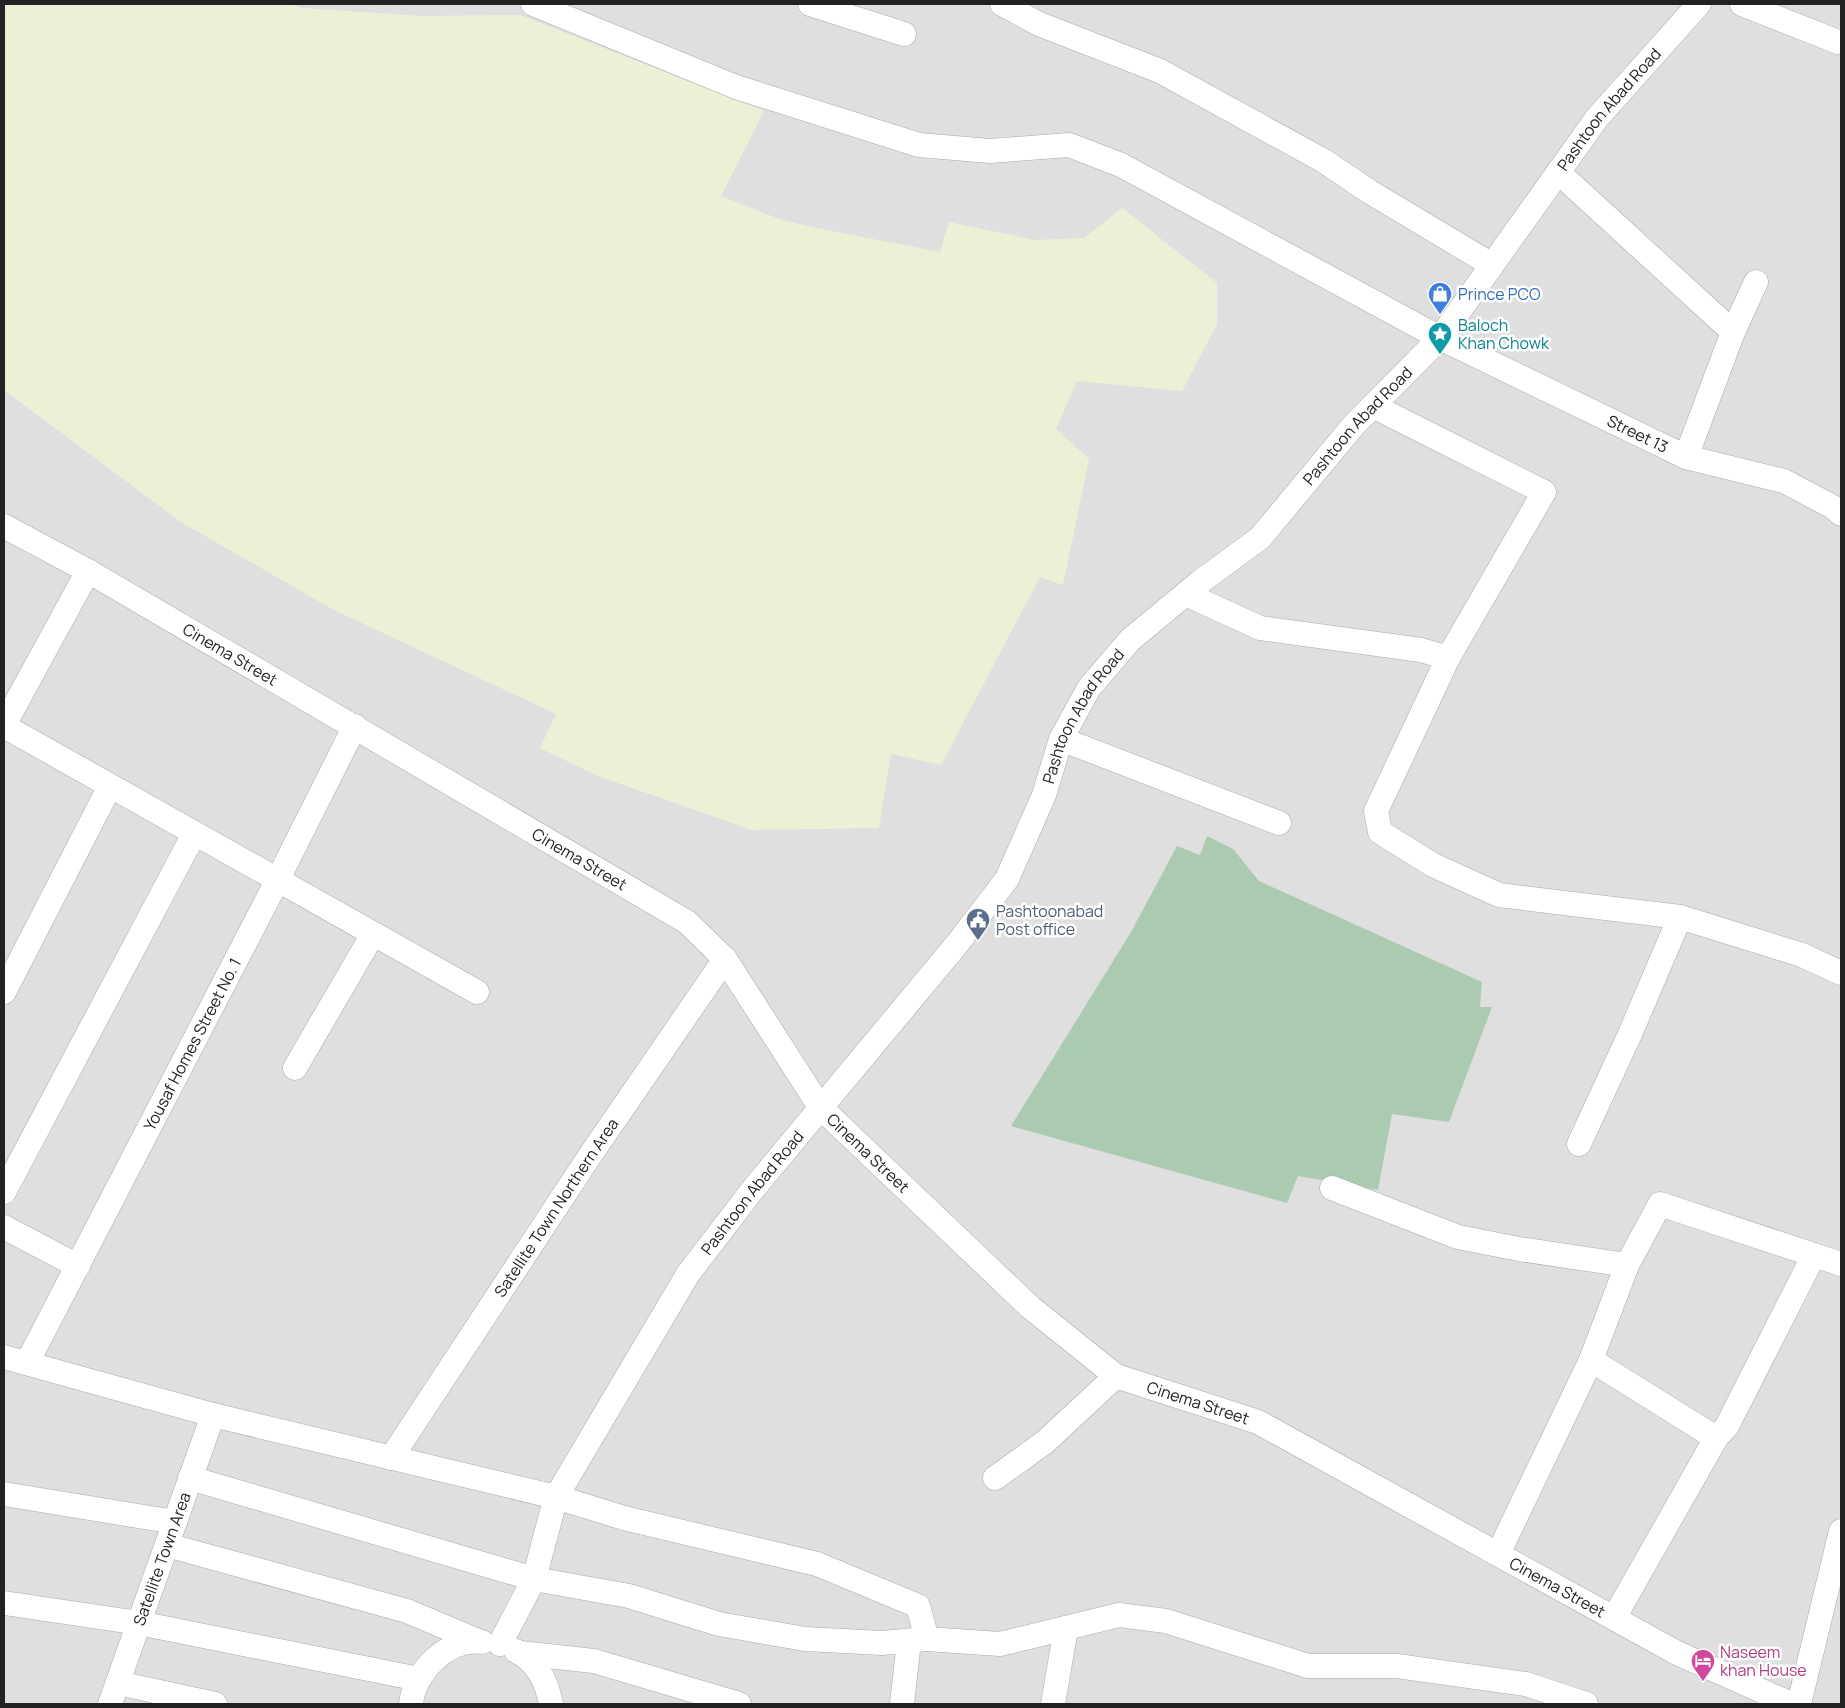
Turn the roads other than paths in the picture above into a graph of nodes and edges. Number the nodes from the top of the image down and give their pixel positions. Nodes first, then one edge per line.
1 (533, 4) edge
2 (810, 4) edge
3 (1002, 4) edge
4 (1698, 4) edge
5 (1742, 4) edge
6 (904, 34) dead end
7 (1838, 42) dead end
8 (1558, 172) junction
9 (1492, 265) junction
10 (1756, 282) dead end
11 (1733, 332) junction
12 (1440, 338) junction
13 (1373, 406) junction
14 (1686, 457) junction
15 (1841, 514) edge
16 (4, 526) edge
17 (88, 571) junction
18 (1186, 594) junction
19 (1448, 658) junction
20 (4, 725) edge
21 (355, 726) junction
22 (1061, 739) junction
23 (110, 786) junction
24 (1279, 823) dead end
25 (194, 834) junction
26 (278, 881) junction
27 (1680, 917) junction
28 (373, 934) junction
29 (726, 960) junction
30 (1841, 973) edge
31 (4, 992) edge
32 (477, 992) dead end
33 (295, 1068) dead end
34 (820, 1107) junction
35 (1579, 1144) dead end
36 (1332, 1188) dead end
37 (4, 1192) edge
38 (4, 1226) edge
39 (1814, 1255) junction
40 (1841, 1264) edge
41 (1627, 1265) junction
42 (78, 1266) junction
43 (4, 1357) edge
44 (1591, 1360) junction
45 (27, 1363) junction
46 (1116, 1376) junction
47 (212, 1415) junction
48 (1716, 1438) junction
49 (391, 1458) junction
50 (190, 1478) junction
51 (995, 1478) dead end
52 (4, 1494) edge
53 (556, 1497) junction
54 (175, 1522) junction
55 (1840, 1543) edge
56 (167, 1545) junction
57 (1498, 1554) junction
58 (534, 1579) junction
59 (4, 1604) edge
60 (1614, 1618) junction
61 (139, 1623) junction
62 (1066, 1628) junction
63 (918, 1640) junction
64 (499, 1646) junction
65 (419, 1678) junction
66 (114, 1694) edge
67 (215, 1704) edge
68 (411, 1704) edge
69 (551, 1704) edge
70 (739, 1704) edge
71 (902, 1704) edge
72 (1053, 1704) edge
73 (1586, 1704) edge
74 (1791, 1704) edge
75 (1799, 1704) edge

1 - 12 street, Street 13
2 - 6 street
3 - 9 street
4 - 8 street, Pashtoon Abad Road
5 - 7 street
8 - 9 street, Pashtoon Abad Road
8 - 11 street
9 - 12 street, Pashtoon Abad Road
10 - 11 street
11 - 14 street
12 - 13 street, Pashtoon Abad Road
12 - 14 street, Street 13
13 - 18 street, Pashtoon Abad Road
13 - 19 street
14 - 15 street, Street 13
16 - 17 street, Cinema Street
17 - 20 street
17 - 21 street, Cinema Street
18 - 19 street
18 - 22 street, Pashtoon Abad Road
19 - 27 street
20 - 23 street
21 - 26 street, Yousaf Homes Street No. 1
21 - 29 street, Cinema Street
22 - 24 street
22 - 34 street, Pashtoon Abad Road
23 - 25 street
23 - 31 street
25 - 26 street
25 - 37 street
26 - 28 street
26 - 42 street, Yousaf Homes Street No. 1
27 - 30 street
27 - 35 street
28 - 32 street
28 - 33 street
29 - 34 street, Cinema Street
29 - 49 street, Satellite Town Northern Area
34 - 46 street, Cinema Street
34 - 53 street, Pashtoon Abad Road
36 - 41 street
38 - 42 street
39 - 40 street
39 - 41 street
39 - 48 street
41 - 44 street
42 - 45 street, Yousaf Homes Street No. 1
43 - 45 street
44 - 48 street
44 - 57 street
45 - 47 street
46 - 51 street
46 - 57 street, Cinema Street
47 - 49 street
47 - 50 street, Satellite Town Area
48 - 60 street
49 - 53 street
50 - 54 street, Satellite Town Area
50 - 58 street
52 - 54 street
53 - 58 street, Pashtoon Abad Road
53 - 63 street
54 - 56 street, Satellite Town Area
55 - 75 street
56 - 61 street, Satellite Town Area
56 - 64 street
57 - 60 street, Cinema Street
58 - 63 street
58 - 64 street, Pashtoon Abad Road
59 - 61 street
60 - 74 street, Cinema Street
61 - 65 street
61 - 66 street, Satellite Town Area
62 - 63 street
62 - 72 street
62 - 73 street
63 - 71 street
64 - 65 street
64 - 69 street
64 - 70 street
65 - 68 street
66 - 67 street

